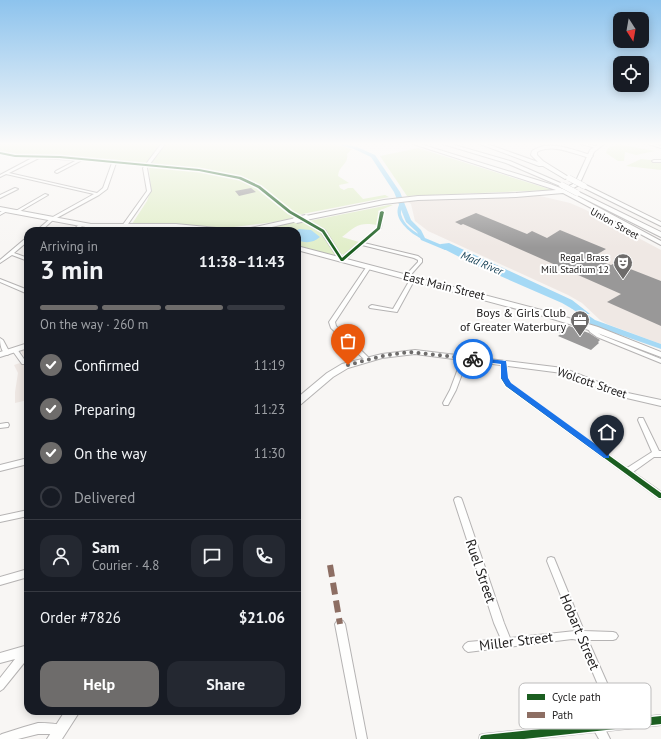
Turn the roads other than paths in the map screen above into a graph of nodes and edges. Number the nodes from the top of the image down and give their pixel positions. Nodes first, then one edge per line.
1 (30, 178) edge
2 (109, 178) edge
3 (147, 178) edge
4 (237, 178) edge
5 (530, 178) edge
6 (561, 178) edge
7 (562, 178) edge
8 (563, 178) edge
9 (580, 178) edge
10 (566, 180) junction
11 (16, 189) dead end
12 (581, 189) junction
13 (562, 192) junction
14 (547, 193) junction
15 (98, 194) junction
16 (46, 195) dead end
17 (569, 196) junction
18 (0, 197) edge
19 (0, 209) edge
20 (7, 210) junction
21 (16, 212) junction
22 (382, 212) dead end
23 (0, 214) edge
24 (52, 219) junction
25 (129, 220) junction
26 (82, 224) junction
27 (661, 224) edge
28 (124, 226) junction
29 (138, 226) junction
30 (43, 227) edge
31 (79, 227) edge
32 (105, 227) edge
33 (115, 227) edge
34 (118, 227) edge
35 (191, 227) edge
36 (264, 227) edge
37 (660, 234) edge
38 (24, 242) edge
39 (661, 243) edge
40 (361, 244) junction
41 (301, 249) edge
42 (661, 249) edge
43 (11, 253) junction
44 (24, 258) edge
45 (342, 260) junction
46 (0, 262) edge
47 (369, 267) junction
48 (410, 278) junction
49 (0, 280) edge
50 (24, 290) edge
51 (372, 307) dead end
52 (590, 328) junction
53 (0, 340) edge
54 (24, 347) edge
55 (15, 350) junction
56 (3, 354) edge
57 (661, 355) edge
58 (465, 358) junction
59 (368, 360) junction
60 (661, 361) edge
61 (24, 363) dead end
62 (504, 363) junction
63 (301, 394) edge
64 (446, 403) dead end
65 (661, 403) edge
66 (641, 420) dead end
67 (658, 454) edge
68 (24, 463) edge
69 (0, 468) edge
70 (628, 472) junction
71 (661, 496) edge
72 (458, 500) dead end
73 (24, 514) edge
74 (0, 519) edge
75 (551, 561) dead end
76 (24, 574) edge
77 (0, 581) edge
78 (340, 624) dead end
79 (581, 634) junction
80 (613, 636) dead end
81 (507, 642) junction
82 (468, 647) dead end
83 (24, 651) edge
84 (24, 655) edge
85 (0, 658) edge
86 (602, 683) edge
87 (0, 686) edge
88 (70, 715) edge
89 (661, 720) edge
90 (651, 721) edge
91 (579, 729) edge
92 (599, 729) edge
93 (57, 734) edge
94 (2, 739) edge
95 (362, 739) edge
96 (484, 739) edge
97 (605, 739) edge

1 - 15 street
2 - 15 street
3 - 25 street
4 - 45 street
5 - 13 main road
6 - 10 highway
7 - 10 highway
8 - 10 highway
9 - 13 main road
10 - 12 highway, bridge
10 - 12 highway, bridge
11 - 18 street
12 - 27 highway
12 - 37 highway
13 - 14 main road
13 - 17 main road, Union Street
13 - 39 main road, Union Street
14 - 17 main road
14 - 36 main road, bridge
15 - 24 street
16 - 21 street
17 - 42 main road, Union Street
19 - 20 main road
20 - 21 main road
20 - 23 street
21 - 24 main road
22 - 40 street
24 - 26 main road
24 - 30 street
25 - 28 street
25 - 29 street
25 - 33 street
26 - 31 street
26 - 32 main road
28 - 29 main road
28 - 34 main road
29 - 35 main road
38 - 43 street
40 - 45 street
40 - 48 street
41 - 45 main road, East Main Street
43 - 44 street
43 - 46 street
45 - 47 main road, East Main Street
47 - 48 main road, East Main Street
47 - 59 street
48 - 51 street
48 - 52 main road, East Main Street
49 - 50 street
52 - 57 main road, East Main Street
52 - 60 street, East Main Street
53 - 56 street
54 - 55 main road
55 - 56 main road
55 - 61 street
58 - 59 main road, Wolcott Street
58 - 62 main road, Wolcott Street
58 - 64 street
59 - 63 main road, Wolcott Street
62 - 65 main road, Wolcott Street
62 - 70 street
66 - 67 street
67 - 70 street
68 - 69 street
70 - 71 street
72 - 81 street, Ruel Street
73 - 74 street
75 - 79 street, Hobart Street
76 - 77 street
78 - 95 street
79 - 80 street, Miller Street
79 - 81 street, Miller Street
79 - 86 street, Hobart Street
81 - 82 street, Miller Street
83 - 85 street
84 - 87 street
88 - 93 main road
89 - 90 street
91 - 96 street
92 - 97 street
93 - 94 street

